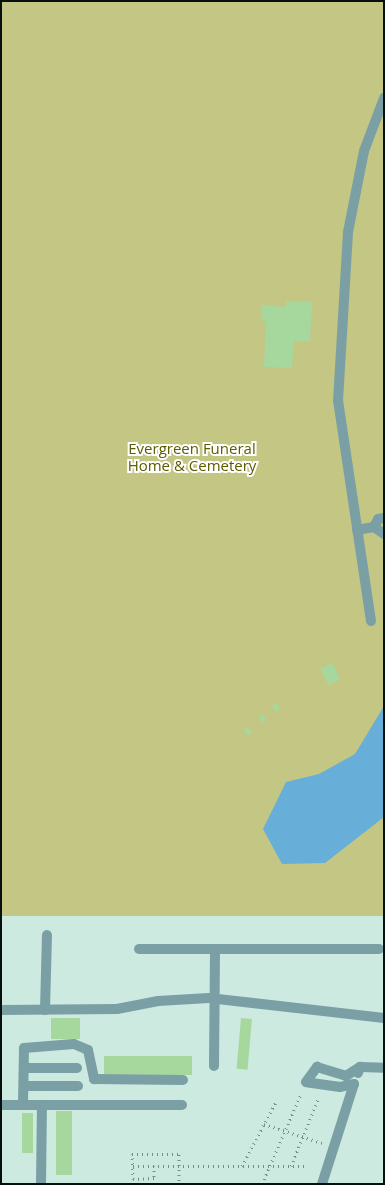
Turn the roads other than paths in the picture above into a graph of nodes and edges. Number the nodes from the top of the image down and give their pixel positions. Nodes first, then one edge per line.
1 (384, 98) edge
2 (384, 518) edge
3 (374, 526) junction
4 (357, 530) junction
5 (384, 534) edge
6 (371, 621) dead end
7 (46, 936) dead end
8 (139, 949) dead end
9 (216, 949) junction
10 (379, 949) dead end
11 (215, 999) junction
12 (1, 1010) edge
13 (45, 1010) junction
14 (384, 1018) edge
15 (214, 1066) dead end
16 (360, 1067) junction
17 (24, 1068) junction
18 (78, 1068) dead end
19 (384, 1068) edge
20 (183, 1080) dead end
21 (354, 1084) junction
22 (24, 1086) junction
23 (78, 1086) dead end
24 (1, 1105) edge
25 (24, 1105) junction
26 (42, 1105) junction
27 (182, 1105) dead end
28 (41, 1184) edge
29 (322, 1184) edge

1 - 4 lane
2 - 3 lane
3 - 4 lane
3 - 5 lane
4 - 6 lane
7 - 13 lane
8 - 9 lane
9 - 10 lane
9 - 11 lane
11 - 13 lane
11 - 14 lane
11 - 15 lane
12 - 13 lane
16 - 19 lane
16 - 21 lane
16 - 21 lane
17 - 18 lane
17 - 20 lane
17 - 22 lane
21 - 29 lane
22 - 23 lane
22 - 25 lane
24 - 25 lane
25 - 26 lane
26 - 27 lane
26 - 28 lane

